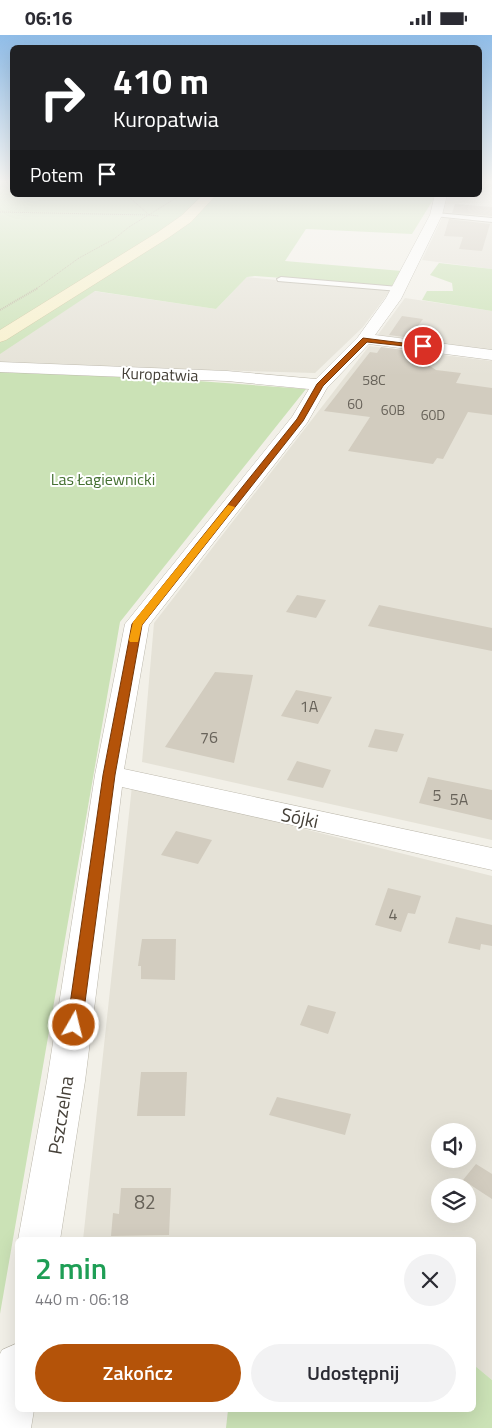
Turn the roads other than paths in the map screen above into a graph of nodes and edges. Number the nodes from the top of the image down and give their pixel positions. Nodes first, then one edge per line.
1 (143, 246) edge
2 (419, 246) edge
3 (281, 279) dead end
4 (399, 289) junction
5 (0, 337) edge
6 (365, 339) junction
7 (492, 355) edge
8 (0, 367) edge
9 (320, 385) junction
10 (109, 775) junction
11 (492, 859) edge
12 (40, 1237) edge
13 (15, 1383) edge
14 (7, 1428) edge

1 - 5 street
2 - 4 street, Pszczelna
3 - 4 lane
4 - 6 street, Pszczelna
6 - 7 street
6 - 9 street, Pszczelna
8 - 9 street, Kuropatwia
9 - 10 street, Pszczelna
10 - 11 street, Sójki
10 - 12 street, Pszczelna
13 - 14 street

